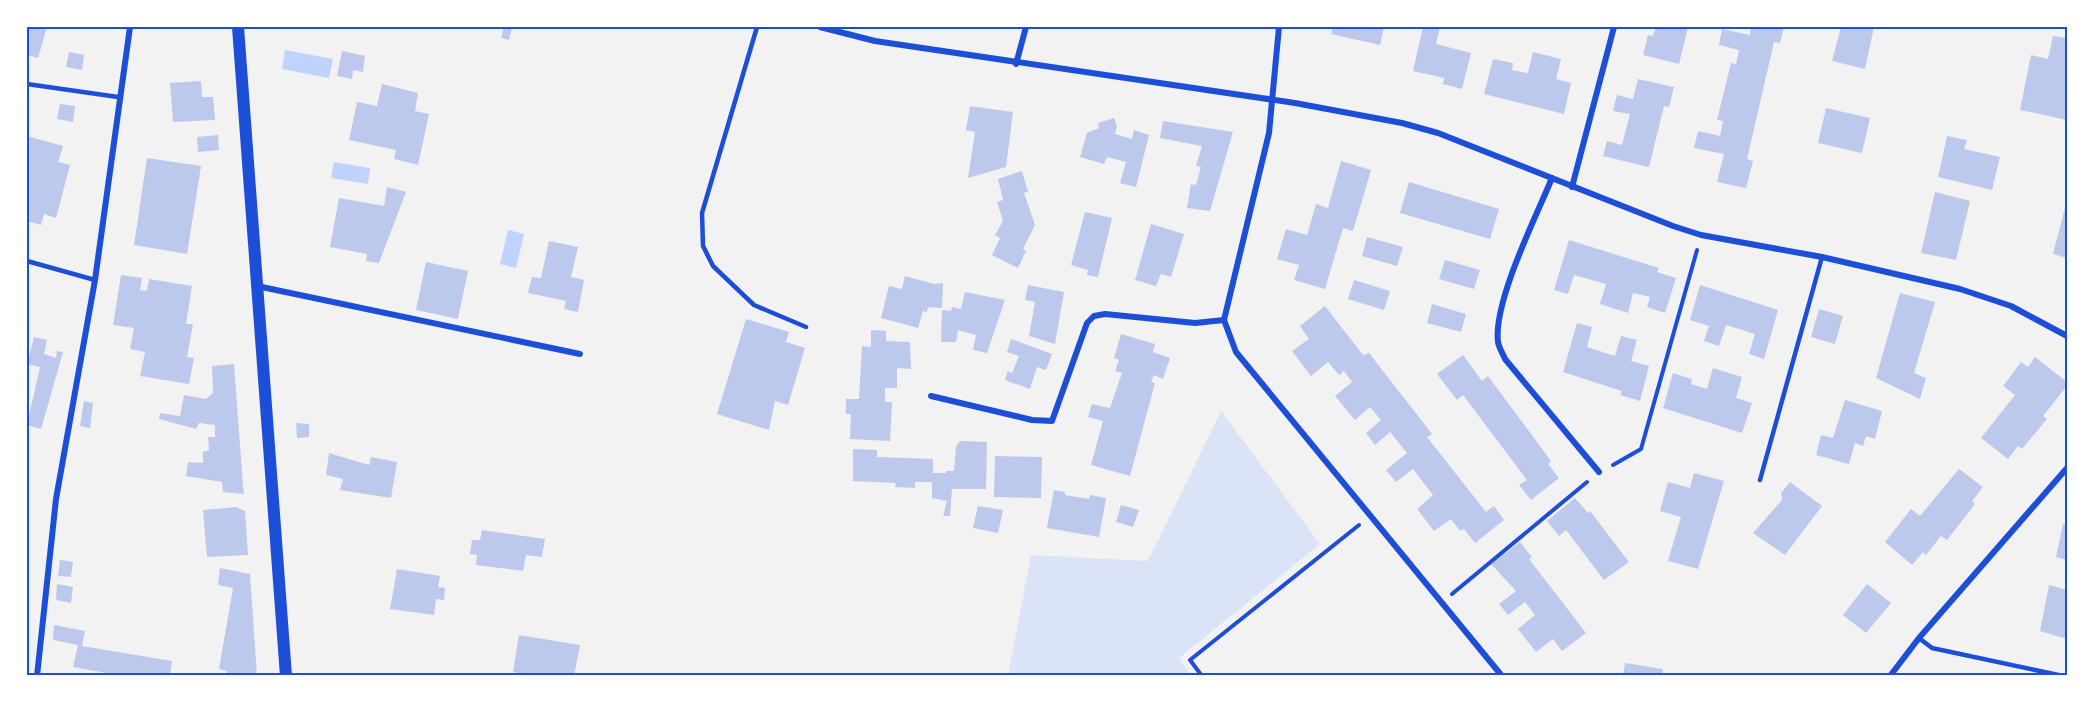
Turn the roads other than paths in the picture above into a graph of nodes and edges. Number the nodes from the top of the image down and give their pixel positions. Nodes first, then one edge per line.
1 (130, 27) edge
2 (238, 27) edge
3 (757, 27) edge
4 (820, 27) edge
5 (1026, 27) edge
6 (1279, 27) edge
7 (1614, 27) edge
8 (1016, 64) junction
9 (27, 84) edge
10 (118, 97) junction
11 (1271, 100) junction
12 (1552, 178) junction
13 (1572, 187) junction
14 (1822, 257) junction
15 (27, 261) edge
16 (94, 280) junction
17 (257, 286) junction
18 (1224, 320) junction
19 (806, 327) dead end
20 (2067, 336) edge
21 (580, 354) dead end
22 (931, 396) dead end
23 (2067, 468) edge
24 (1599, 472) road end
25 (1760, 480) dead end
26 (1919, 638) junction
27 (37, 676) edge
28 (286, 676) edge
29 (1502, 676) edge
30 (1890, 676) edge
31 (2063, 676) edge

1 - 10 street
2 - 17 main road
3 - 19 lane
4 - 8 street
5 - 8 street
6 - 11 street
7 - 13 street
8 - 11 street
9 - 10 lane
10 - 16 street
11 - 12 street
11 - 18 street
12 - 13 street
12 - 24 street
13 - 14 street
14 - 20 street
14 - 25 lane
15 - 16 lane
16 - 27 street
17 - 21 street
17 - 28 main road
18 - 22 street
18 - 29 street
23 - 26 street
26 - 30 street
26 - 31 lane

